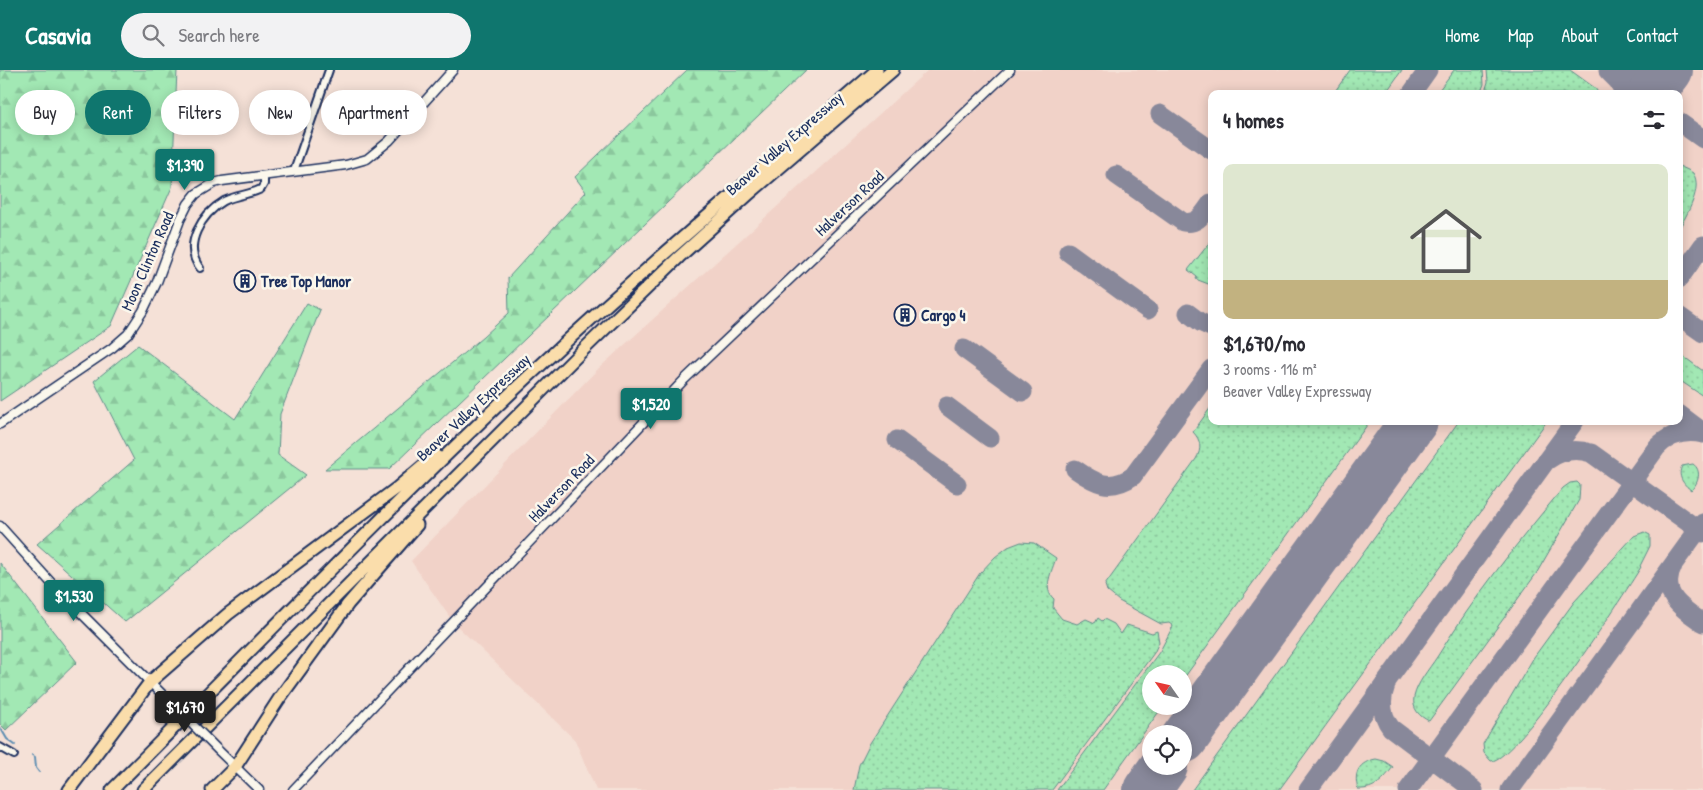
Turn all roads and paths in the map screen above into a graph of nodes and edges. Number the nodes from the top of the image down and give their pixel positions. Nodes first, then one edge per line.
1 (329, 70) edge
2 (453, 70) edge
3 (877, 70) edge
4 (893, 70) edge
5 (1010, 70) edge
6 (294, 171) junction
7 (264, 175) junction
8 (200, 268) dead end
9 (545, 386) junction
10 (514, 390) junction
11 (0, 424) edge
12 (0, 526) edge
13 (150, 682) junction
14 (0, 747) edge
15 (14, 755) dead end
16 (235, 767) junction
17 (69, 790) edge
18 (112, 790) edge
19 (143, 790) edge
20 (212, 790) edge
21 (259, 790) edge
22 (293, 790) edge

1 - 6 street
2 - 6 street, Moon Clinton Road
3 - 10 highway, Beaver Valley Expressway
4 - 9 highway, Beaver Valley Expressway
5 - 22 street, Halverson Road
6 - 7 street, Moon Clinton Road
7 - 8 street
7 - 11 street, Moon Clinton Road
9 - 16 highway
9 - 19 highway, Beaver Valley Expressway
10 - 13 highway
10 - 18 highway, Beaver Valley Expressway
12 - 13 street
13 - 16 street, bridge
13 - 17 highway
14 - 15 street
16 - 20 highway
16 - 21 street

